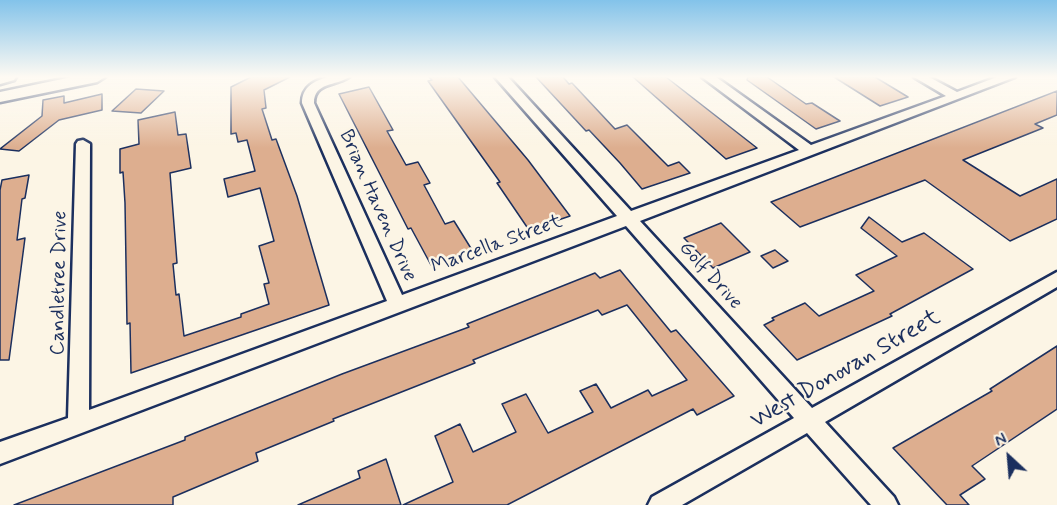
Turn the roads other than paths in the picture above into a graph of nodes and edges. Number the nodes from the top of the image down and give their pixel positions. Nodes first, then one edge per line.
1 (308, 101) edge
2 (522, 101) edge
3 (740, 101) edge
4 (947, 101) edge
5 (83, 144) dead end
6 (810, 151) junction
7 (628, 219) junction
8 (1057, 279) edge
9 (398, 304) junction
10 (810, 421) junction
11 (78, 424) junction
12 (0, 453) edge
13 (660, 505) edge
14 (886, 505) edge

1 - 9 street, Brian Haven Drive
2 - 7 street, Golf Drive
3 - 6 street
4 - 6 street, Marcella Street
5 - 11 street, Candletree Drive
6 - 7 street, Marcella Street
7 - 9 street, Marcella Street
7 - 10 street, Golf Drive
8 - 10 street, West Donovan Street
9 - 11 street, Marcella Street
10 - 13 street, West Donovan Street
10 - 14 street, Golf Drive
11 - 12 street, Marcella Street

